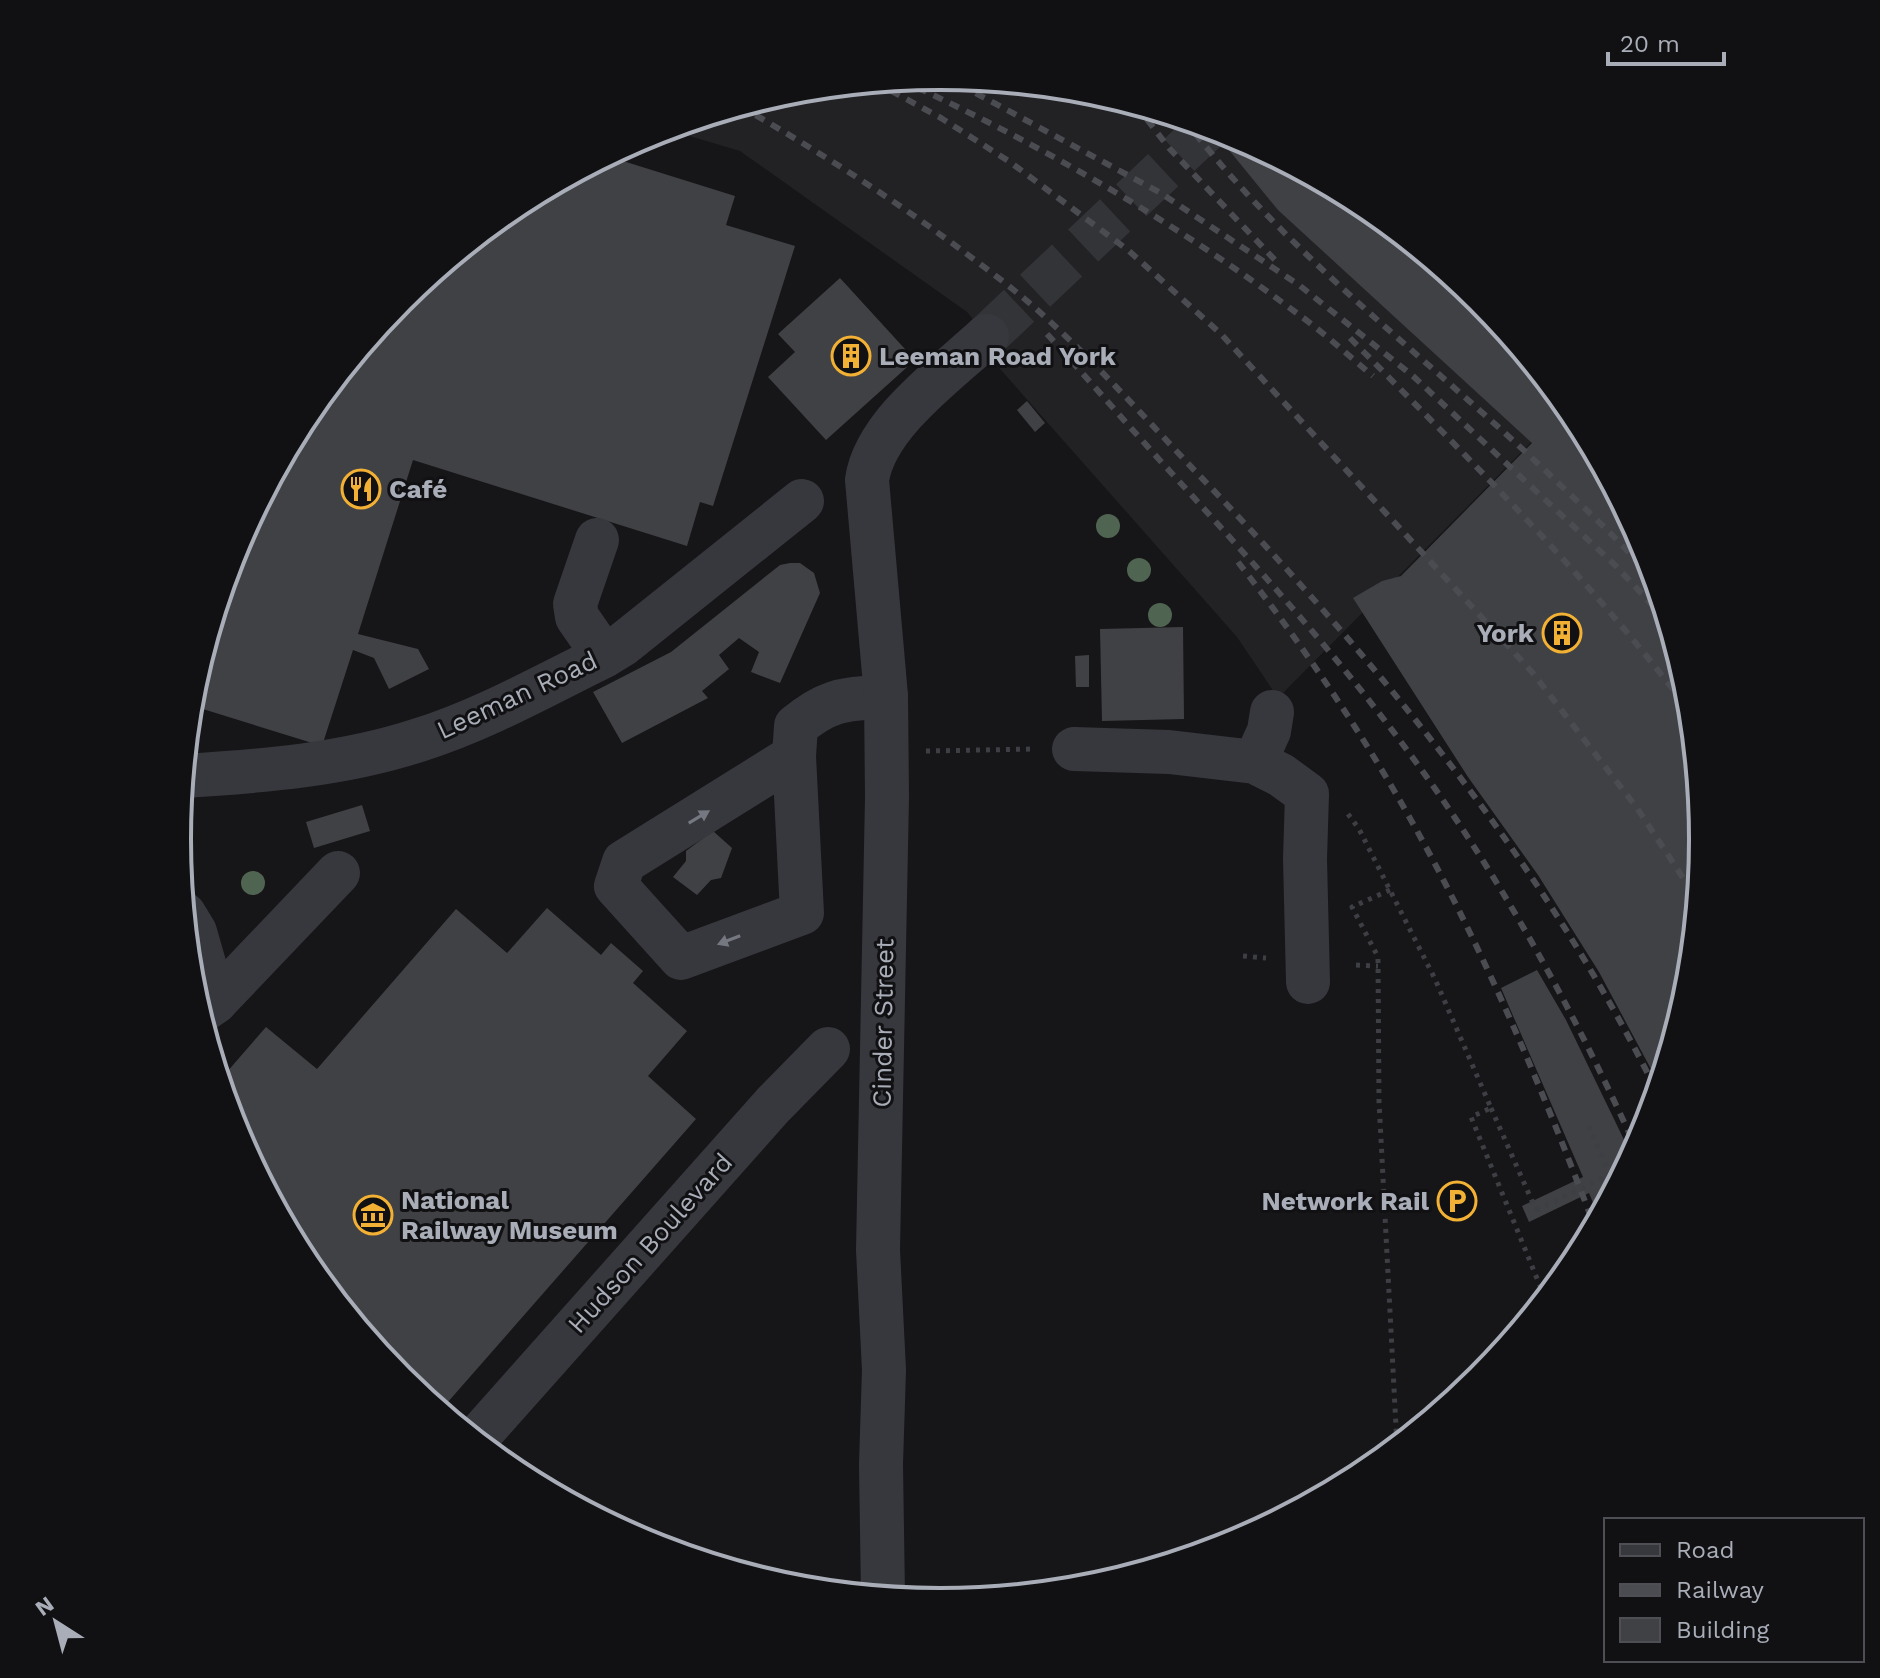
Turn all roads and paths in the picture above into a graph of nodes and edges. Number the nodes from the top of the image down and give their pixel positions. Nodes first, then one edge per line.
1 (987, 336) tunnel mouth
2 (802, 501) dead end
3 (597, 540) dead end
4 (604, 656) junction
5 (886, 696) junction
6 (1272, 712) dead end
7 (1074, 749) joint
8 (916, 751) dead end
9 (794, 756) junction
10 (1255, 762) junction
11 (194, 775) edge
12 (338, 873) dead end
13 (198, 943) edge
14 (1356, 965) dead end
15 (1378, 966) junction
16 (203, 974) edge
17 (1308, 982) dead end
18 (210, 1004) edge
19 (828, 1049) dead end
20 (1491, 1108) junction
21 (1589, 1126) dead end
22 (1610, 1175) joint
23 (1540, 1286) edge
24 (482, 1432) edge
25 (1396, 1433) edge
26 (883, 1585) edge

1 - 5 street, Cinder Street
2 - 4 street, Leeman Road
3 - 4 street
4 - 11 street, Leeman Road
5 - 9 street
5 - 26 street, Cinder Street
6 - 10 street
7 - 8 path
7 - 10 street
9 -> 9 street
10 - 17 street
12 - 18 street
13 - 16 street
14 - 15 path
15 - 20 path
15 - 25 path
19 - 24 street, Hudson Boulevard
20 - 22 path, bridge
20 - 23 path
21 - 22 path

